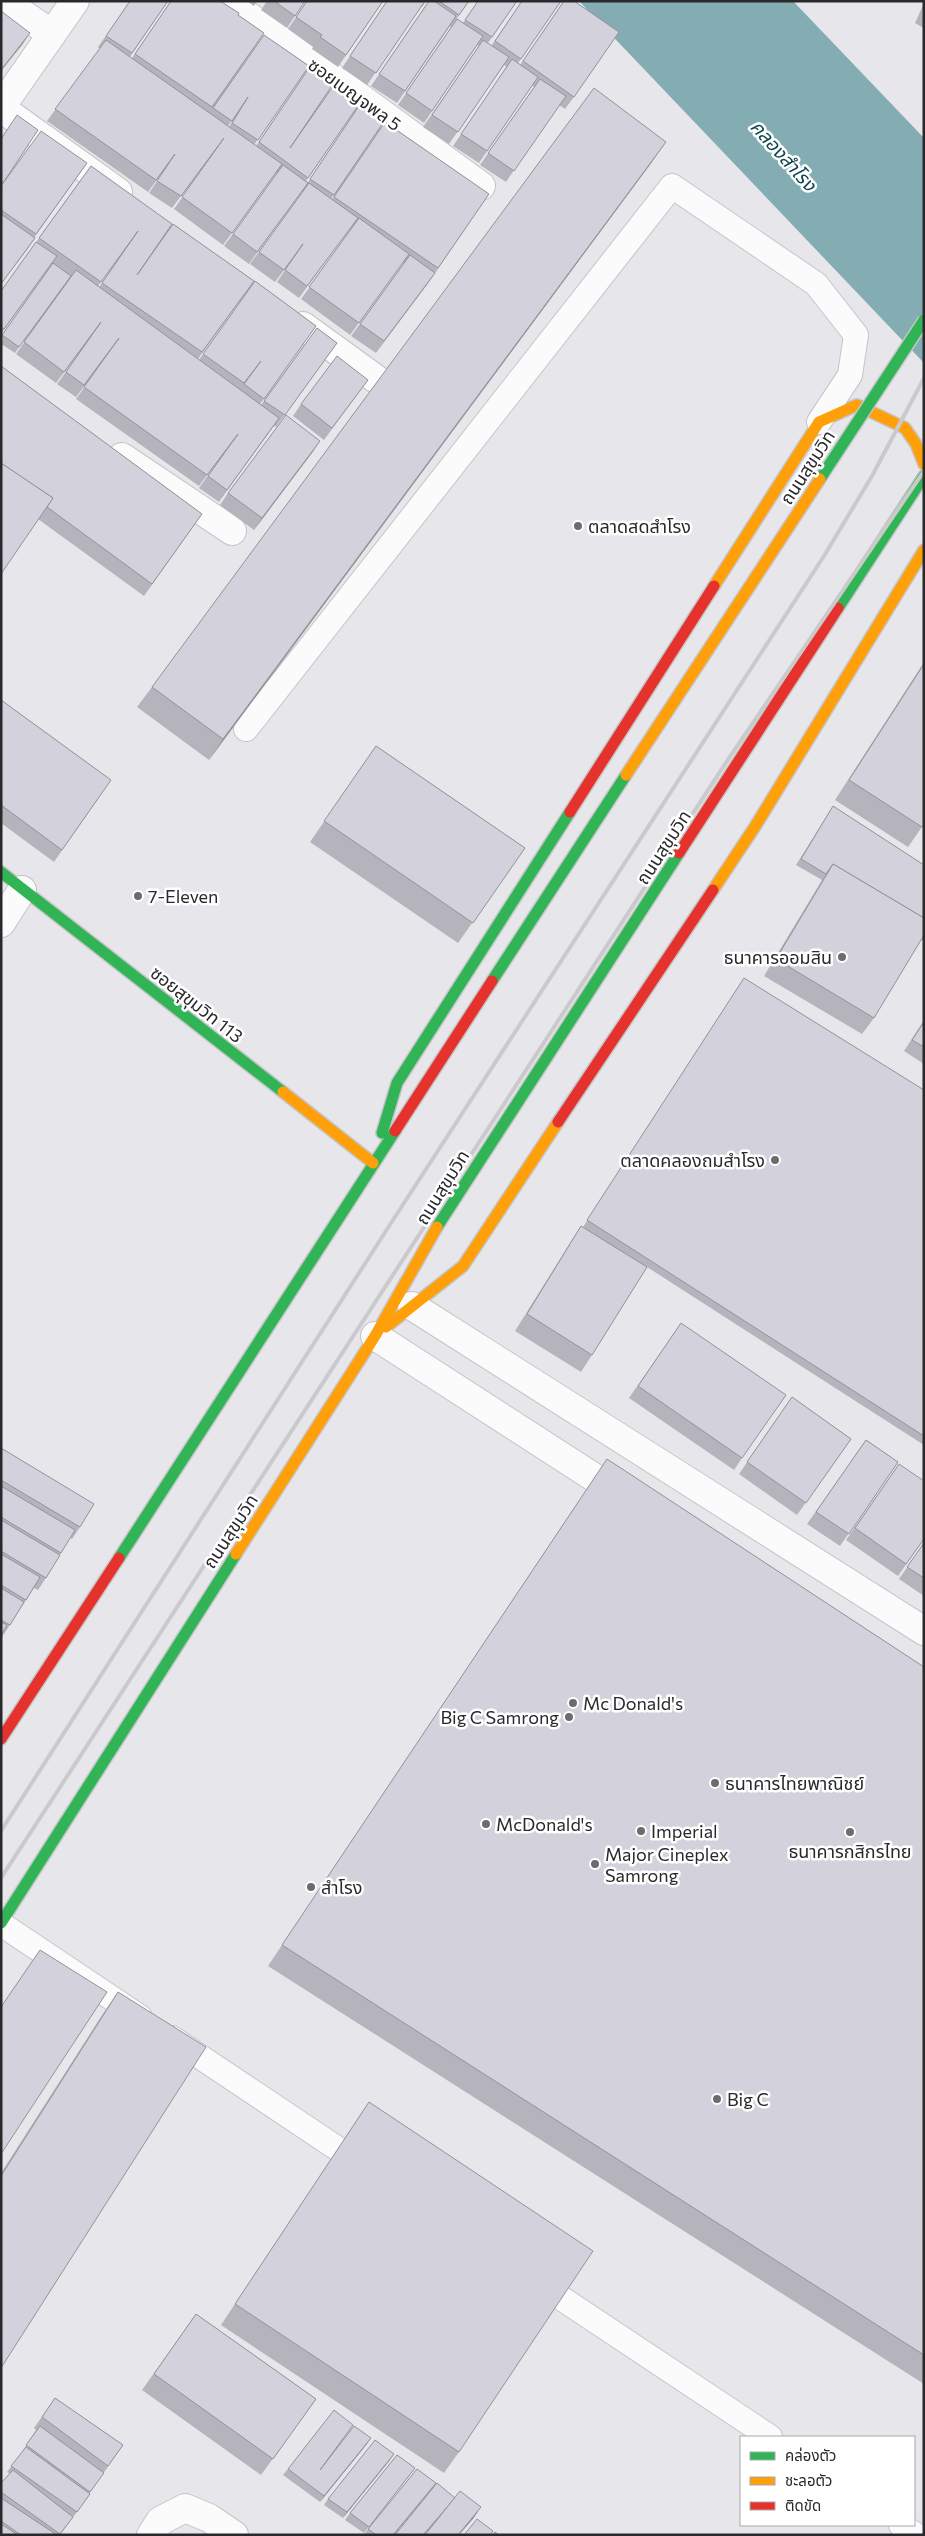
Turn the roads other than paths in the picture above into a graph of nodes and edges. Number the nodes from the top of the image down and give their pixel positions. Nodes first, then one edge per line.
1 (4, 1) edge
2 (75, 1) edge
3 (228, 1) edge
4 (52, 34) junction
5 (1, 108) edge
6 (481, 186) edge
7 (137, 206) edge
8 (281, 310) edge
9 (924, 320) edge
10 (376, 379) dead end
11 (819, 422) junction
12 (100, 442) edge
13 (924, 464) edge
14 (924, 476) edge
15 (232, 531) dead end
16 (924, 550) edge
17 (246, 729) edge
18 (1, 872) edge
19 (22, 890) junction
20 (1, 923) edge
21 (373, 1163) junction
22 (412, 1306) junction
23 (375, 1336) junction
24 (649, 1513) edge
25 (924, 1631) edge
26 (1, 1739) edge
27 (1, 1923) edge
28 (381, 2178) edge
29 (514, 2266) edge
30 (769, 2436) edge
31 (902, 2526) edge
32 (151, 2535) edge
33 (234, 2535) edge
34 (916, 2535) edge

1 - 4 street
2 - 4 street
3 - 6 street, ซอยเบญจพล 5
4 - 5 street
5 - 7 street
8 - 10 street
9 - 21 main road, ถนนสุขุมวิท, bridge
11 - 13 main road
11 - 17 lane
11 - 21 main road
12 - 15 street
14 - 23 main road, ถนนสุขุมวิท
16 - 22 main road
18 - 19 main road, ซอยสุขุมวิท 113
19 - 20 street
19 - 21 main road, ซอยสุขุมวิท 113
21 - 26 main road, ถนนสุขุมวิท
22 - 23 main road
22 - 25 street
23 - 24 street
23 - 27 main road, ถนนสุขุมวิท
27 - 28 lane
29 - 30 lane
31 - 34 lane
32 - 33 street

